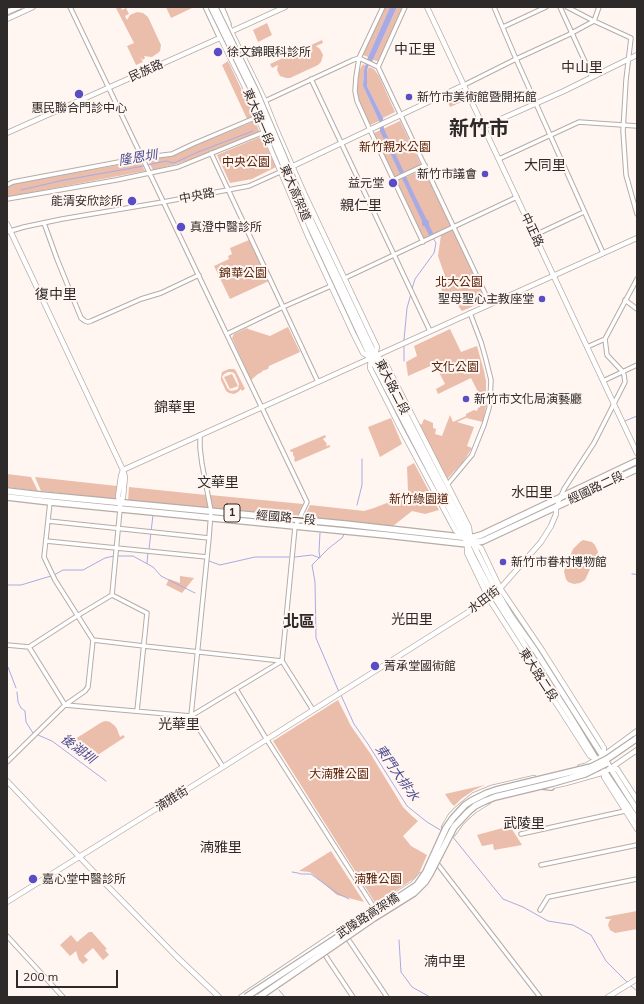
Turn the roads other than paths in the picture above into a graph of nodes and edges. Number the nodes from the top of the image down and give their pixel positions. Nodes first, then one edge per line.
1 (13, 7) edge
2 (18, 7) edge
3 (33, 7) edge
4 (70, 7) edge
5 (205, 7) edge
6 (211, 7) edge
7 (215, 7) edge
8 (219, 7) edge
9 (222, 7) edge
10 (285, 7) edge
11 (383, 7) edge
12 (405, 7) edge
13 (427, 7) edge
14 (494, 7) edge
15 (546, 7) edge
16 (560, 7) edge
17 (567, 7) edge
18 (599, 7) edge
19 (8, 12) edge
20 (7, 19) edge
21 (594, 21) junction
22 (503, 27) junction
23 (231, 32) junction
24 (572, 33) junction
25 (220, 38) junction
26 (637, 55) edge
27 (359, 58) junction
28 (516, 59) junction
29 (629, 59) junction
30 (378, 67) junction
31 (592, 77) junction
32 (311, 79) junction
33 (464, 85) junction
34 (109, 88) junction
35 (265, 101) junction
36 (536, 103) junction
37 (401, 115) junction
38 (257, 117) junction
39 (624, 124) junction
40 (637, 126) edge
41 (484, 127) junction
42 (370, 130) junction
43 (264, 132) junction
44 (7, 133) edge
45 (550, 135) junction
46 (341, 143) junction
47 (211, 153) junction
48 (142, 158) junction
49 (499, 159) junction
50 (425, 165) junction
51 (292, 167) junction
52 (280, 172) junction
53 (149, 173) junction
54 (394, 180) junction
55 (7, 185) edge
56 (228, 190) junction
57 (517, 197) junction
58 (7, 199) edge
59 (163, 202) junction
60 (584, 212) junction
61 (637, 214) edge
62 (307, 217) junction
63 (44, 223) junction
64 (7, 224) edge
65 (454, 227) junction
66 (9, 232) edge
67 (535, 235) junction
68 (637, 238) edge
69 (423, 242) junction
70 (603, 253) junction
71 (394, 255) junction
72 (199, 275) junction
73 (554, 275) junction
74 (345, 278) junction
75 (637, 279) edge
76 (331, 286) junction
77 (625, 300) junction
78 (490, 304) junction
79 (283, 307) junction
80 (637, 309) edge
81 (470, 313) junction
82 (430, 331) junction
83 (227, 334) junction
84 (605, 339) junction
85 (587, 347) junction
86 (373, 356) junction
87 (637, 365) edge
88 (622, 372) junction
89 (603, 381) junction
90 (318, 382) junction
91 (613, 403) junction
92 (262, 408) junction
93 (200, 435) junction
94 (637, 453) edge
95 (637, 461) edge
96 (637, 469) edge
97 (123, 470) junction
98 (447, 485) junction
99 (7, 491) edge
100 (7, 497) edge
101 (561, 497) junction
102 (50, 502) junction
103 (120, 506) junction
104 (556, 507) junction
105 (211, 511) junction
106 (210, 518) junction
107 (299, 520) junction
108 (48, 521) junction
109 (295, 526) junction
110 (118, 528) junction
111 (209, 538) junction
112 (46, 541) junction
113 (469, 541) junction
114 (116, 547) junction
115 (207, 557) junction
116 (495, 594) junction
117 (112, 595) junction
118 (77, 616) junction
119 (93, 640) junction
120 (7, 644) edge
121 (144, 646) junction
122 (28, 648) junction
123 (197, 652) junction
124 (282, 661) junction
125 (236, 689) junction
126 (335, 696) joint
127 (65, 704) junction
128 (313, 710) junction
129 (137, 711) junction
130 (191, 716) junction
131 (637, 731) edge
132 (267, 740) junction
133 (637, 740) edge
134 (637, 750) edge
135 (603, 756) junction
136 (596, 759) junction
137 (7, 762) edge
138 (223, 767) junction
139 (610, 769) junction
140 (605, 772) junction
141 (545, 776) junction
142 (7, 781) edge
143 (533, 785) junction
144 (551, 787) junction
145 (637, 800) edge
146 (637, 810) edge
147 (625, 811) junction
148 (451, 817) junction
149 (637, 820) edge
150 (459, 825) junction
151 (637, 830) edge
152 (521, 834) dead end
153 (637, 845) edge
154 (79, 857) junction
155 (434, 861) junction
156 (540, 865) dead end
157 (431, 867) junction
158 (637, 879) edge
159 (7, 902) edge
160 (374, 908) junction
161 (540, 910) dead end
162 (366, 914) junction
163 (379, 918) junction
164 (372, 922) junction
165 (355, 928) junction
166 (7, 936) edge
167 (348, 938) junction
168 (325, 955) junction
169 (637, 980) edge
170 (63, 997) edge
171 (219, 997) edge
172 (241, 997) edge
173 (246, 997) edge
174 (253, 997) edge
175 (259, 997) edge
176 (263, 997) edge
177 (353, 997) edge
178 (387, 997) edge
179 (540, 997) edge
180 (608, 997) edge

1 - 19 street
2 - 19 street
3 - 20 street
4 - 34 street
5 - 25 main road
6 - 62 main road, 東大高架道, bridge
7 - 62 main road, 東大高架道, bridge
8 - 23 street
9 - 23 street, 東大路一段
10 - 23 street, 民族路
11 - 27 street
12 - 30 street
13 - 33 street, 中正路
14 - 22 street
15 - 22 street
16 - 24 street
17 - 21 street
18 - 21 street
21 - 24 street
21 - 29 street
22 - 28 street
23 - 25 street, 民族路
23 - 35 street, 東大路一段
24 - 28 street
24 - 31 street
25 - 34 street, 民族路
25 - 38 street, 東大路一段
26 - 29 street
27 - 30 street
27 - 32 street
27 - 42 street
28 - 33 street
28 - 36 street
29 - 31 street
29 - 39 street
30 - 37 street
31 - 36 street
32 - 35 street
32 - 46 street
33 - 37 street
33 - 41 street, 中正路
34 - 44 street, 民族路
34 - 48 street
35 - 51 street, 東大路一段
36 - 41 street
36 - 45 street
37 - 42 street, 中央路
37 - 50 street
38 - 43 street, 東大路一段
38 - 48 street
39 - 40 street
39 - 45 street
39 - 61 street
41 - 49 street, 中正路
42 - 46 street, 中央路
42 - 54 street
43 - 47 street
43 - 52 street, 東大路一段
45 - 49 street
45 - 60 street
46 - 51 street, 中央路
46 - 71 street
47 - 53 street
47 - 56 street
48 - 53 street
48 - 55 street
49 - 57 street, 中正路
50 - 54 street
50 - 65 street
51 - 52 street, 中央路
51 - 74 street, 東大路一段
52 - 56 street, 中央路
52 - 76 street, 東大路一段
53 - 58 street
53 - 59 street
54 - 69 street
56 - 59 street, 中央路
56 - 79 street
57 - 65 street
57 - 67 street, 中正路
59 - 63 street, 中央路
59 - 72 street
60 - 67 street
60 - 70 street
62 - 86 main road, 東大高架道
63 - 66 street, 中央路
63 - 72 street
64 - 66 street
65 - 69 street
65 - 78 street
66 - 97 street
67 - 73 street, 中正路
68 - 70 street
69 - 71 street
70 - 73 street
71 - 74 street
71 - 82 street
72 - 83 street
73 - 78 street
73 - 85 street, 中正路
74 - 86 street, 東大路一段
75 - 77 street
76 - 79 street
76 - 86 street, 東大路一段
77 - 80 street
77 - 84 street
78 - 81 street
79 - 83 street
79 - 90 street
81 - 82 street
81 - 98 street
82 - 86 street
83 - 92 street
84 - 85 street
84 - 88 street
85 - 89 street, 中正路
86 - 90 street
86 - 98 street, 東大路二段
86 - 113 main road, 東大路二段
86 - 113 street, 東大路二段
87 - 88 street
88 - 89 street
88 - 91 street, 水田街
89 - 91 street, 中正路
90 - 92 street
91 - 94 street, 中正路
91 - 101 street, 水田街
92 - 93 street
92 - 107 street
93 - 97 street
93 - 105 street
95 - 101 main road, 經國路二段 / 1
96 - 104 main road, 經國路二段 / 1
97 - 103 street
98 - 113 street, 東大路二段
99 - 103 main road, 經國路一段 / 1
100 - 102 main road, 經國路一段 / 1
101 - 104 street, 水田街
101 - 113 main road, 經國路二段 / 1
102 - 103 main road, 經國路一段 / 1
102 - 108 street
103 - 105 main road, 經國路一段 / 1
103 - 106 main road, 經國路一段 / 1
103 - 110 street
104 - 113 main road, 經國路二段 / 1
104 - 116 street, 水田街
105 - 106 street
105 - 107 main road, 經國路一段 / 1
106 - 109 main road, 經國路一段 / 1
106 - 111 street
107 - 109 street
107 - 113 main road, 經國路一段 / 1
108 - 110 street
108 - 112 street
109 - 113 main road, 經國路一段 / 1
109 - 124 street
110 - 111 street
110 - 114 street
111 - 115 street
112 - 114 street
112 - 118 street
113 - 116 main road, 東大路二段
113 - 116 street, 東大路二段
114 - 115 street
114 - 117 street
115 - 123 street
116 - 126 street, 水田街
116 - 135 main road, 東大路二段
116 - 136 main road, 東大路二段
117 - 118 street
117 - 121 street
118 - 119 street
118 - 122 street
119 - 121 street
119 - 127 street
120 - 122 street
121 - 123 street
121 - 129 street
122 - 127 street
123 - 124 street
123 - 130 street
124 - 125 street
124 - 128 street
125 - 130 street
125 - 132 street
126 - 128 street, 湳雅街
127 - 129 street
127 - 137 street
128 - 132 street, 湳雅街
129 - 130 street
130 - 138 street
131 - 135 street
132 - 138 street, 湳雅街
132 - 160 street
133 - 157 main road, 武陵路高架橋, bridge
134 - 139 street
135 - 136 street
135 - 139 main road, 東大路二段
136 - 140 main road, 東大路二段
136 - 141 street
138 - 154 street, 湳雅街
139 - 140 street
139 - 145 street, 東大路二段
139 - 146 main road, 東大路二段
140 - 144 street
140 - 147 street, 東大路二段
140 - 149 main road, 東大路二段
141 - 143 main road
141 - 148 street
142 - 154 street
143 - 144 main road
143 - 157 main road, bridge
144 - 150 street
147 - 151 street, 東大路二段
147 - 152 street
148 - 150 street
148 - 155 street, bridge
150 - 155 street, bridge
153 - 156 street
154 - 159 street, 湳雅街
154 - 171 street
155 - 160 street
155 - 163 street
155 - 179 street
157 - 173 main road, 武陵路高架橋, bridge
157 - 175 main road, 武陵路高架橋, bridge
158 - 161 street
160 - 162 street
160 - 163 street
162 - 165 main road
162 - 172 street
163 - 164 street
164 - 165 main road
164 - 167 street
165 - 174 main road
166 - 170 street
167 - 168 street
167 - 178 street
168 - 176 street
168 - 177 street
169 - 180 street

